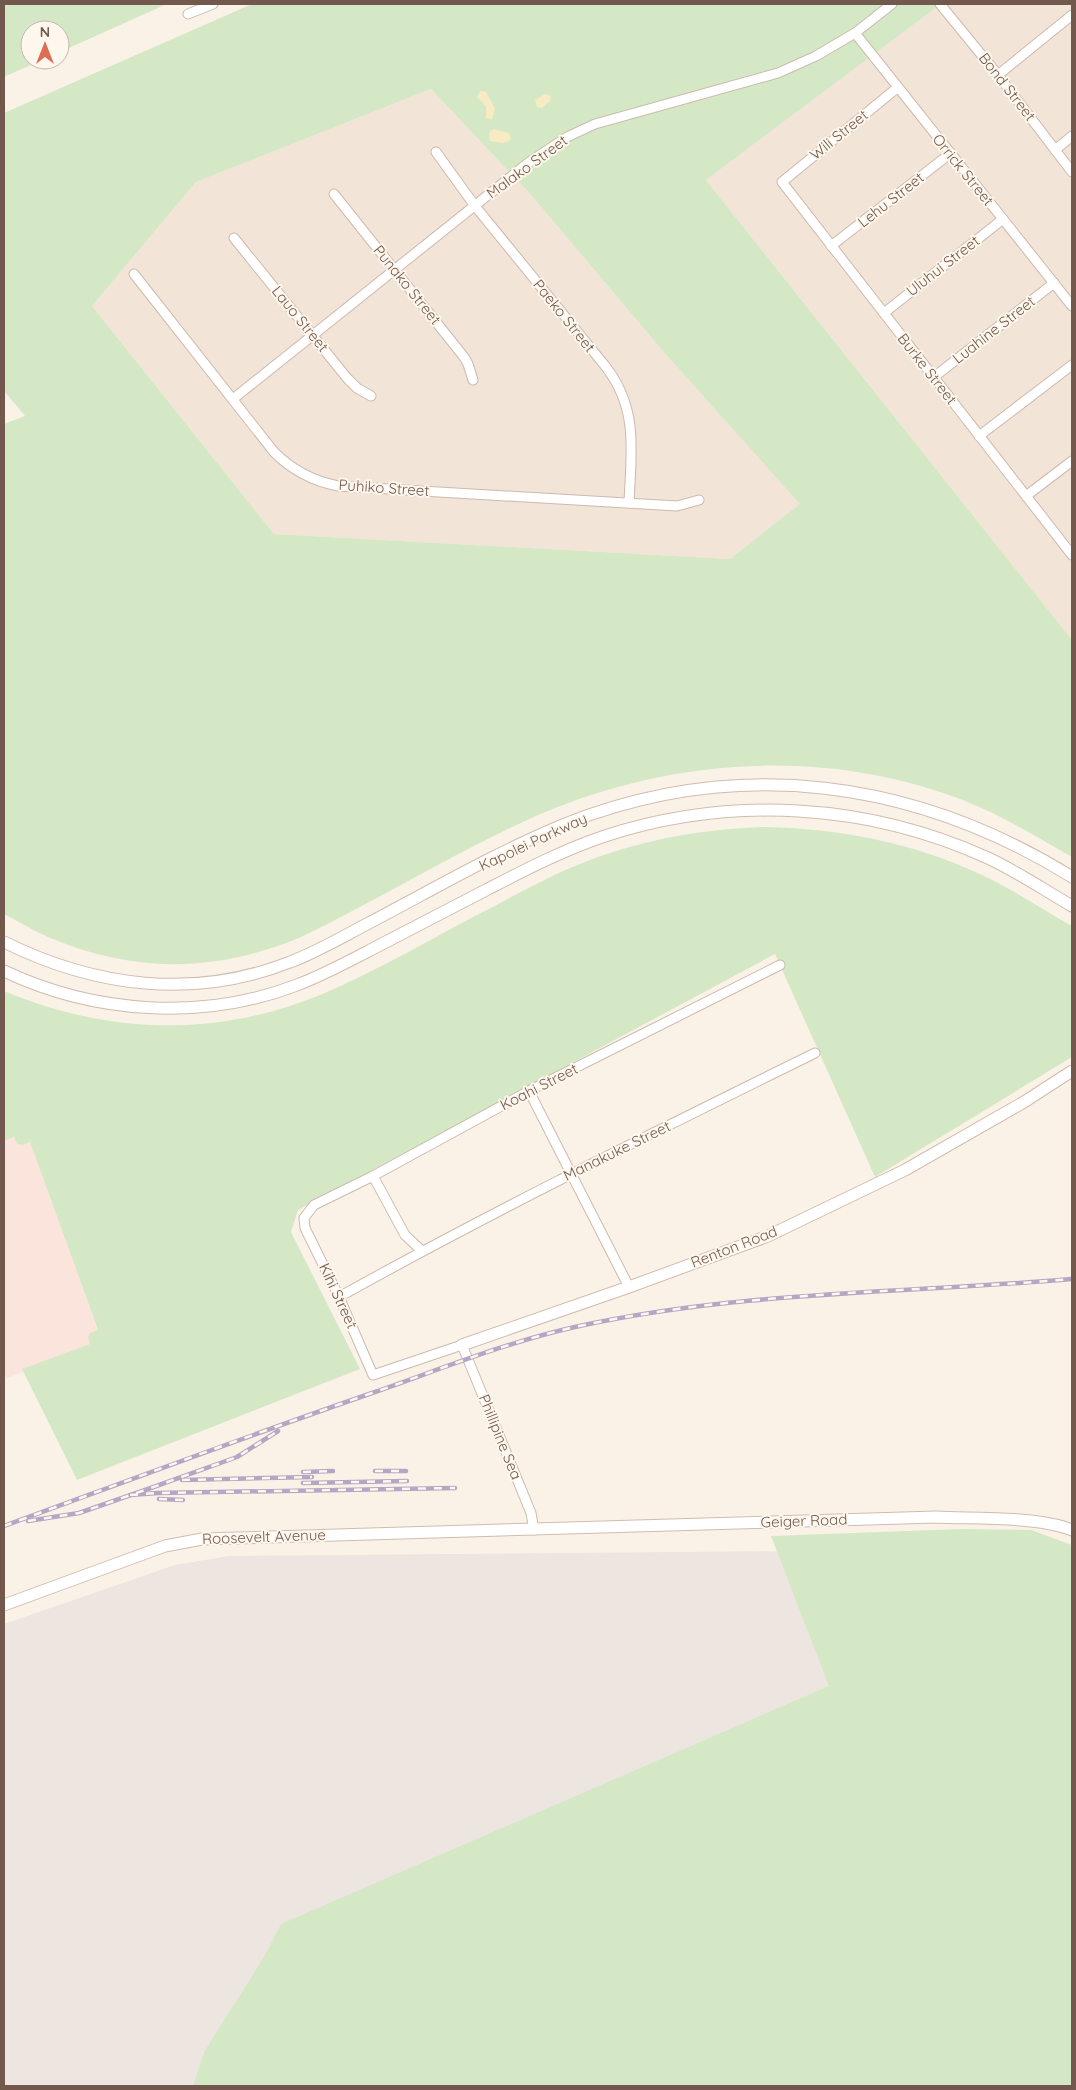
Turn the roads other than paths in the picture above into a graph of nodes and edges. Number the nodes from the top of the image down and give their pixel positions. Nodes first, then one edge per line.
1 (213, 4) edge
2 (892, 4) edge
3 (940, 4) edge
4 (188, 14) dead end
5 (1072, 15) edge
6 (855, 33) junction
7 (998, 74) junction
8 (897, 88) junction
9 (1072, 136) edge
10 (1055, 150) junction
11 (436, 152) dead end
12 (951, 153) junction
13 (1072, 172) edge
14 (782, 182) joint
15 (334, 194) dead end
16 (475, 206) junction
17 (1003, 219) junction
18 (234, 238) dead end
19 (831, 246) junction
20 (395, 270) junction
21 (134, 274) dead end
22 (1054, 282) junction
23 (1072, 306) edge
24 (884, 313) junction
25 (313, 335) junction
26 (1072, 364) edge
27 (934, 377) junction
28 (473, 380) dead end
29 (370, 396) dead end
30 (233, 399) junction
31 (979, 436) junction
32 (1072, 460) edge
33 (1026, 496) junction
34 (699, 500) dead end
35 (629, 503) junction
36 (1072, 554) edge
37 (1072, 877) edge
38 (1072, 906) edge
39 (4, 942) edge
40 (780, 965) dead end
41 (4, 971) edge
42 (815, 1053) dead end
43 (1072, 1071) edge
44 (530, 1091) junction
45 (572, 1173) junction
46 (373, 1176) junction
47 (304, 1218) joint
48 (422, 1251) junction
49 (629, 1287) junction
50 (339, 1297) junction
51 (462, 1345) junction
52 (374, 1375) joint
53 (534, 1530) junction
54 (1072, 1530) edge
55 (4, 1605) edge

1 - 4 street
2 - 6 street, Malako Street
3 - 7 street, Bond Street
5 - 7 street
6 - 8 street, Orrick Street
6 - 16 street, Malako Street
7 - 10 street, Bond Street
8 - 12 street, Orrick Street
8 - 14 street, Wili Street
9 - 10 street
10 - 13 street, Bond Street
11 - 16 street, Paeko Street
12 - 17 street, Orrick Street
12 - 19 street, Lehu Street
14 - 19 street, Burke Street
15 - 20 street, Punako Street
16 - 20 street, Malako Street
16 - 35 street, Paeko Street
17 - 22 street, Orrick Street
17 - 24 street, Uluhui Street
18 - 25 street, Lauo Street
19 - 24 street, Burke Street
20 - 25 street, Malako Street
20 - 28 street, Punako Street
21 - 30 street, Puhiko Street
22 - 23 street, Orrick Street
22 - 27 street, Luahine Street
24 - 27 street, Burke Street
25 - 29 street, Lauo Street
25 - 30 street, Malako Street
26 - 31 street
27 - 31 street, Burke Street
30 - 35 street, Puhiko Street
31 - 33 street, Burke Street
32 - 33 street
33 - 36 street, Burke Street
34 - 35 street, Puhiko Street
37 - 39 main road, Kapolei Parkway
38 - 41 main road, Kapolei Parkway
40 - 44 street, Koahi Street
42 - 45 street, Manakuke Street
43 - 49 main road, Renton Road
44 - 45 street
44 - 46 street, Koahi Street
45 - 48 street, Manakuke Street
45 - 49 street
46 - 47 street, Koahi Street
46 - 48 street
47 - 50 street, Kihi Street
48 - 50 street, Manakuke Street
49 - 51 main road, Renton Road
50 - 52 street, Kihi Street
51 - 52 street, Renton Road
51 - 53 street, Phillipine Sea
53 - 54 main road, Geiger Road
53 - 55 main road, Roosevelt Avenue

